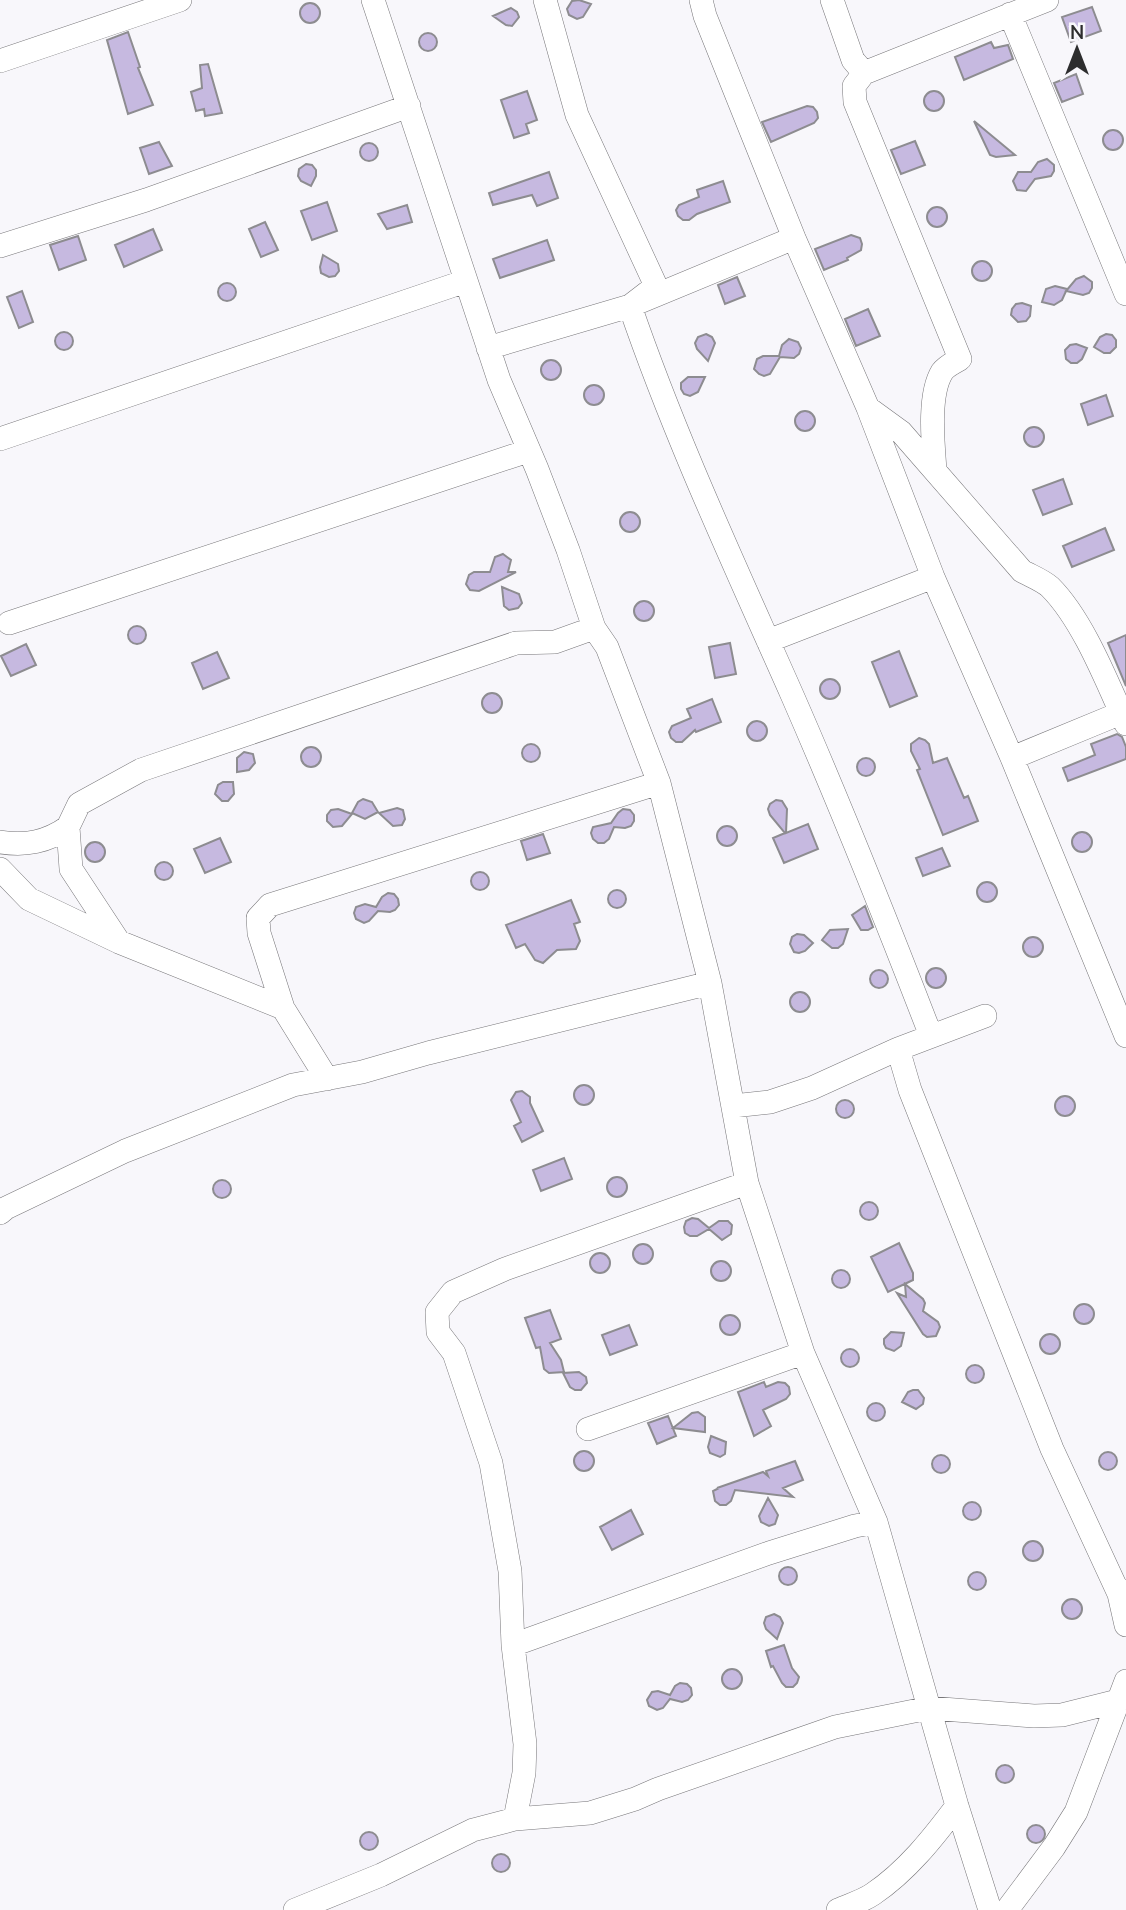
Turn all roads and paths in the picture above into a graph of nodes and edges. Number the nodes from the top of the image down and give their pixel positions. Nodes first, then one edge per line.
1 (180, 0) edge
2 (373, 0) edge
3 (545, 0) edge
4 (701, 0) edge
5 (832, 0) edge
6 (1047, 0) edge
7 (1010, 14) junction
8 (0, 61) edge
9 (864, 73) junction
10 (408, 106) junction
11 (794, 238) junction
12 (0, 246) edge
13 (466, 281) junction
14 (1126, 294) edge
15 (630, 306) junction
16 (488, 348) junction
17 (868, 408) junction
18 (0, 439) edge
19 (528, 451) junction
20 (935, 470) junction
21 (933, 577) junction
22 (9, 623) dead end
23 (594, 628) junction
24 (768, 641) junction
25 (1116, 677) edge
26 (1123, 719) edge
27 (1012, 758) junction
28 (659, 783) junction
29 (68, 827) junction
30 (0, 842) edge
31 (0, 869) edge
32 (119, 942) junction
33 (710, 984) junction
34 (283, 1008) junction
35 (985, 1016) dead end
36 (931, 1036) junction
37 (1126, 1036) edge
38 (898, 1049) junction
39 (327, 1079) junction
40 (733, 1106) junction
41 (747, 1183) junction
42 (0, 1213) edge
43 (803, 1353) junction
44 (588, 1429) dead end
45 (876, 1522) junction
46 (1122, 1592) edge
47 (1126, 1625) edge
48 (513, 1645) junction
49 (1122, 1691) edge
50 (929, 1708) junction
51 (957, 1806) junction
52 (515, 1819) junction
53 (295, 1910) edge
54 (838, 1910) edge
55 (990, 1910) edge
56 (1007, 1910) edge

1 - 8 street
2 - 10 street
3 - 15 street
4 - 11 street
5 - 9 street
6 - 7 street
7 - 9 street
7 - 14 street
9 - 20 street
10 - 12 street
10 - 13 street
11 - 15 street
11 - 17 street
13 - 16 street
13 - 18 street
15 - 16 street
15 - 24 street
16 - 19 street
17 - 20 street
17 - 21 street
19 - 22 street
19 - 23 street
20 - 25 street
21 - 24 street
21 - 27 street
23 - 28 street
23 - 29 street
24 - 36 street
25 - 26 street
26 - 27 street
27 - 37 street
28 - 33 street
28 - 34 street
29 - 30 street
29 - 32 street
31 - 32 street
32 - 34 street
33 - 39 street
33 - 40 street
34 - 39 street
35 - 36 street
36 - 38 street
38 - 40 street
38 - 46 street
39 - 42 street
40 - 41 street
41 - 43 street
41 - 48 street
43 - 44 street
43 - 45 street
45 - 48 street
45 - 50 street
46 - 47 street
48 - 52 street
49 - 50 street
49 - 56 street
50 - 51 street
50 - 52 street
51 - 54 street
51 - 55 street
52 - 53 street

